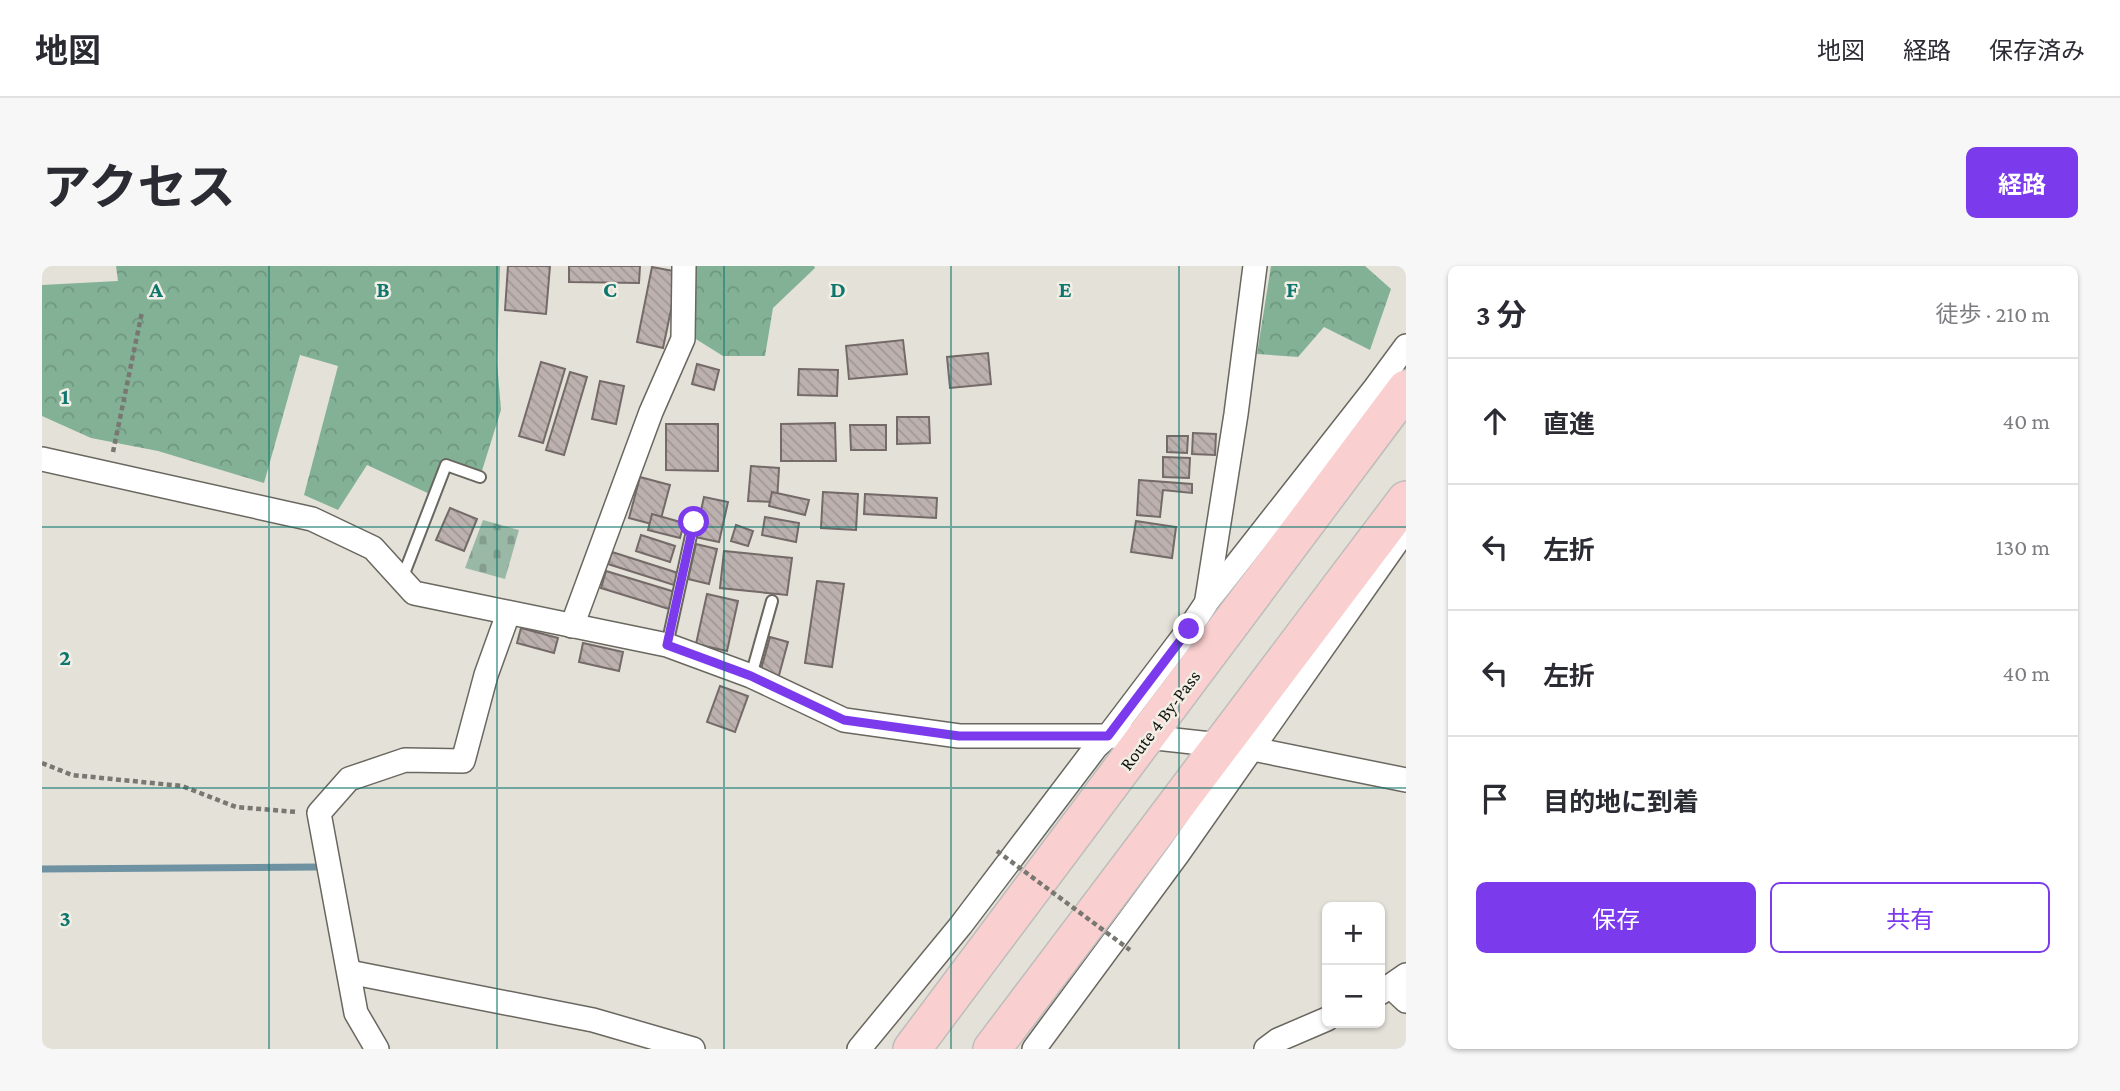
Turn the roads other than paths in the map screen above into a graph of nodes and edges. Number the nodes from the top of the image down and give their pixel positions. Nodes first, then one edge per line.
1 (684, 266) edge
2 (1255, 266) edge
3 (1406, 346) edge
4 (1406, 389) edge
5 (42, 459) edge
6 (480, 477) dead end
7 (1406, 500) edge
8 (694, 522) dead end
9 (1406, 529) edge
10 (401, 579) junction
11 (772, 601) dead end
12 (1207, 602) junction
13 (508, 614) junction
14 (572, 626) junction
15 (667, 645) junction
16 (751, 676) junction
17 (1108, 736) junction
18 (1147, 737) junction
19 (1237, 747) junction
20 (1406, 780) edge
21 (349, 972) junction
22 (1322, 1021) edge
23 (377, 1049) edge
24 (693, 1049) edge
25 (859, 1049) edge
26 (912, 1049) edge
27 (992, 1049) edge
28 (1034, 1049) edge
29 (1266, 1049) edge

1 - 14 street
2 - 12 street
3 - 12 street
4 - 18 highway, Route 4 By-Pass
5 - 10 street
6 - 10 lane
7 - 19 highway
8 - 15 lane
9 - 19 street
10 - 13 street
11 - 16 lane
12 - 17 street
13 - 14 street
13 - 21 street
14 - 15 street
15 - 16 street
16 - 17 street
17 - 18 street
17 - 25 street
18 - 19 street
18 - 26 highway, Route 4 By-Pass
19 - 20 street
19 - 27 highway
19 - 28 street
21 - 23 street
21 - 24 street
22 - 29 street

